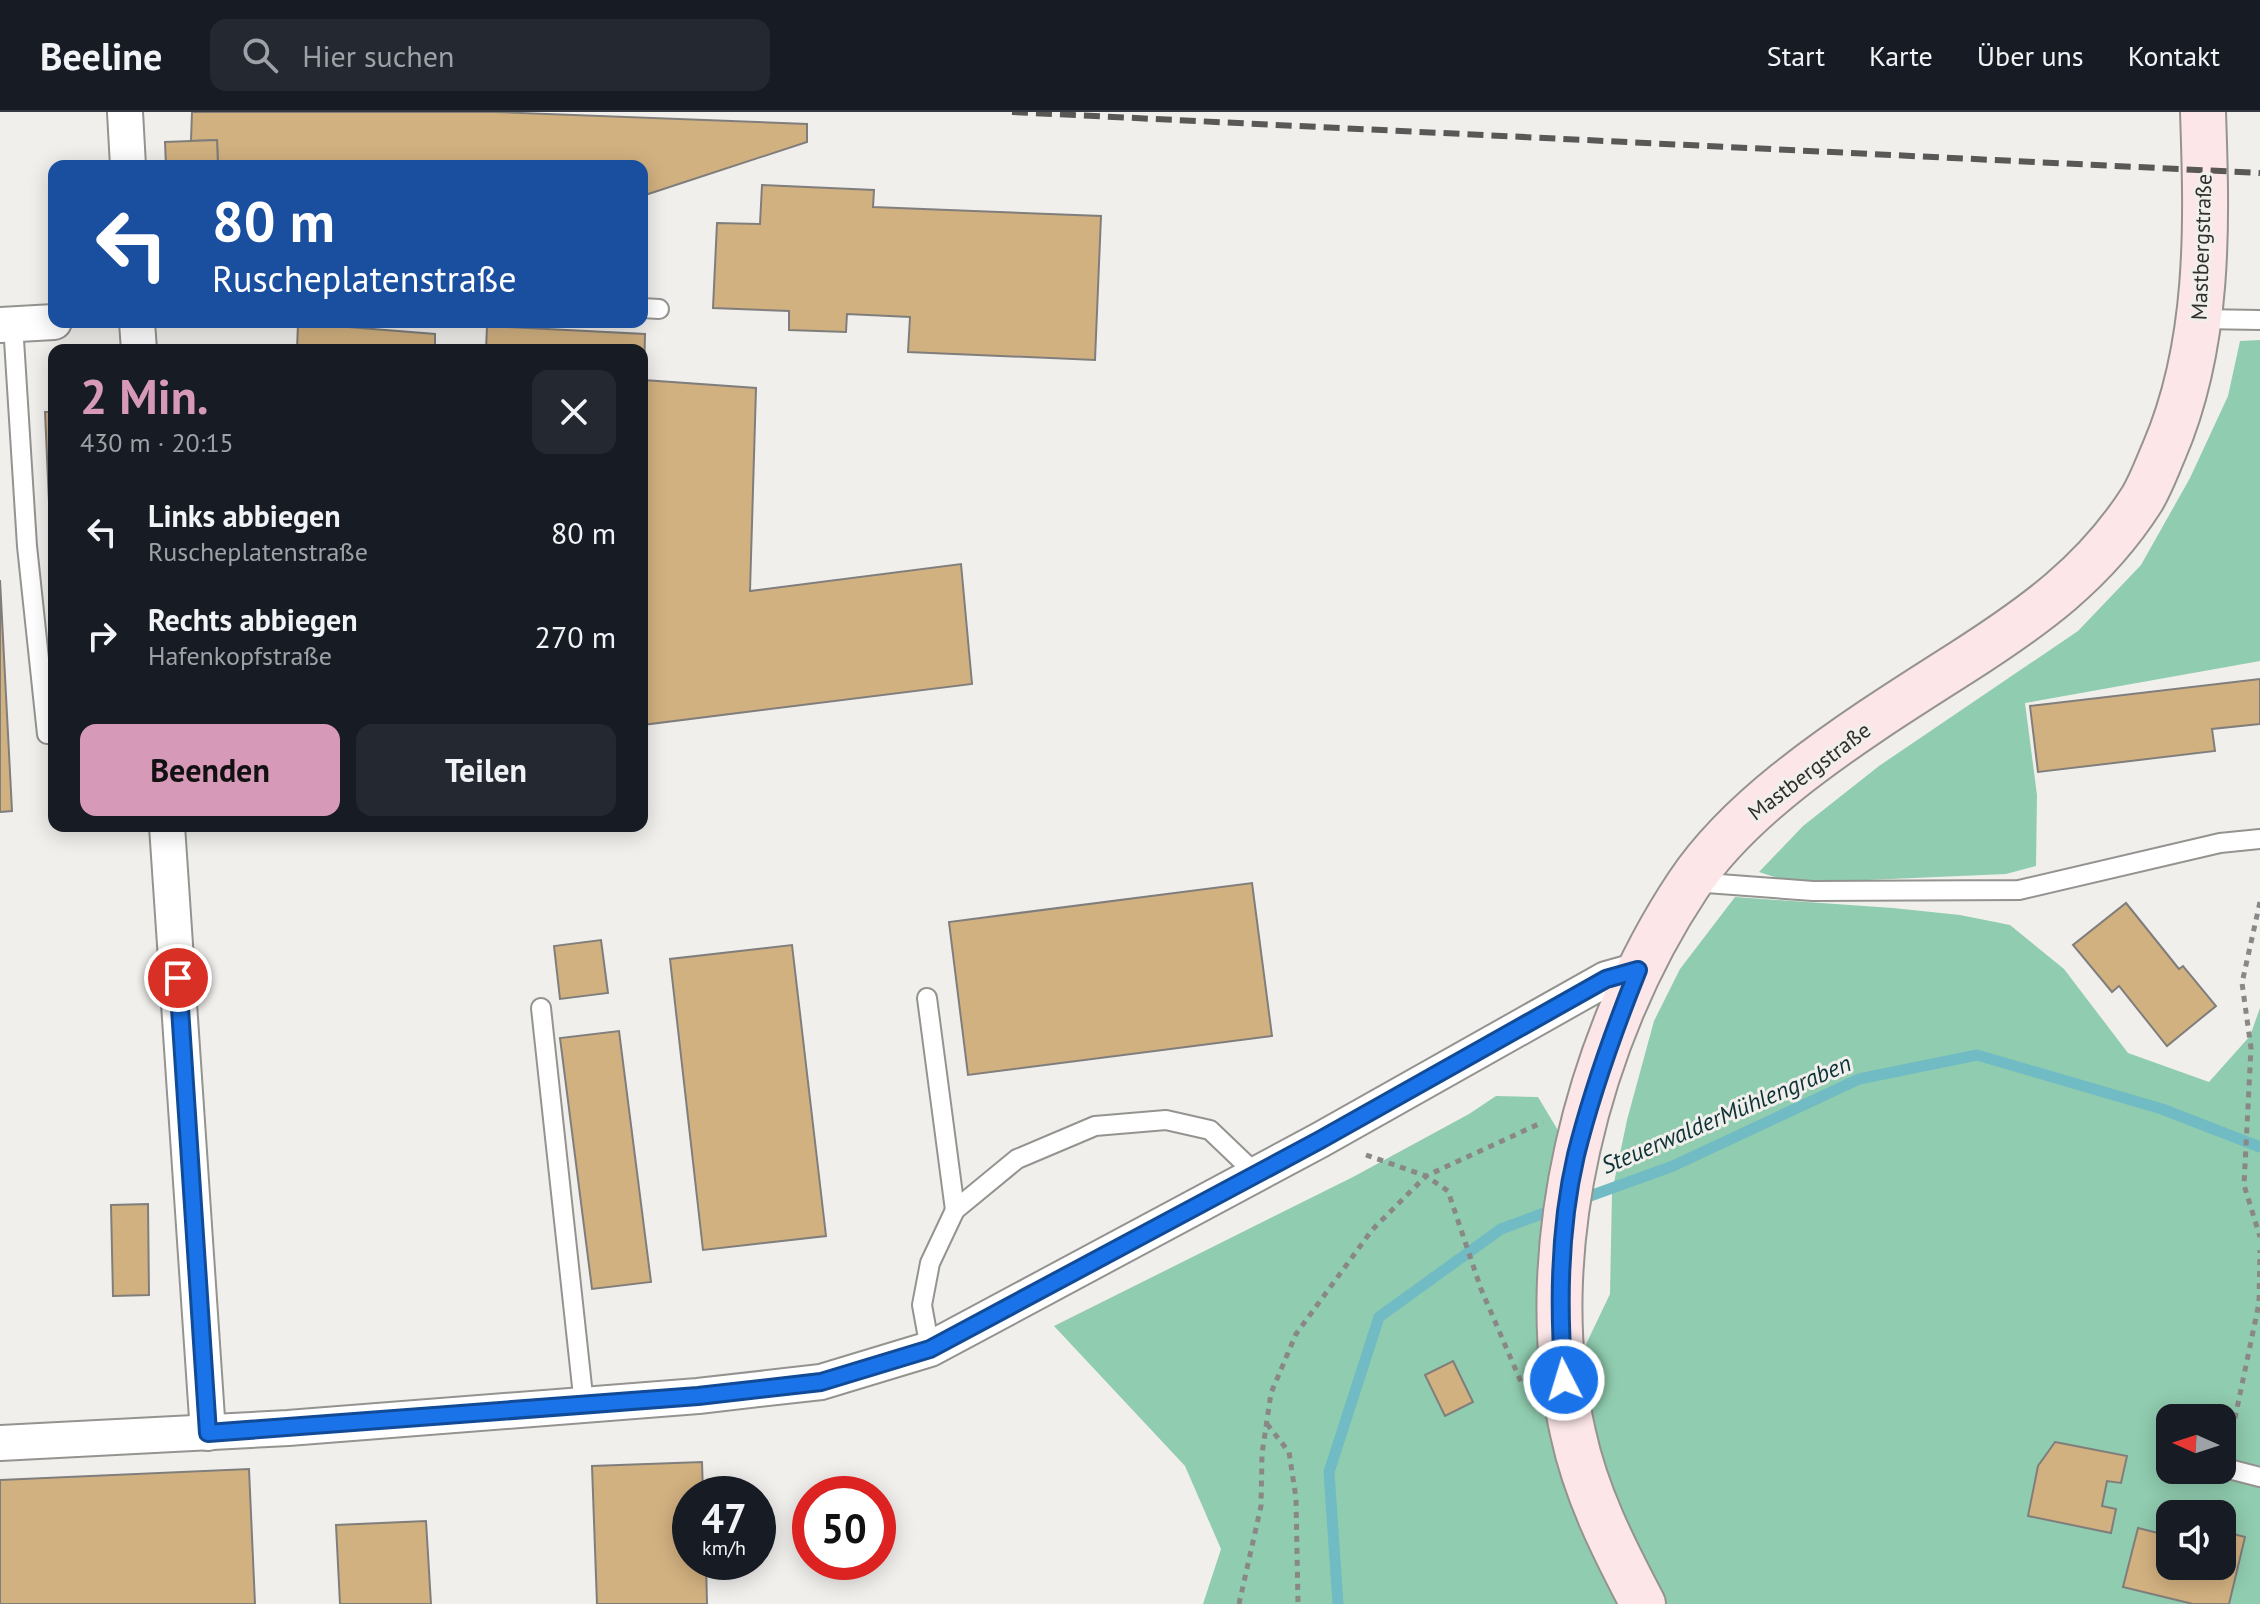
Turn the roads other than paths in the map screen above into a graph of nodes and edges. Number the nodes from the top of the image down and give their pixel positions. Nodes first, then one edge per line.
1 (125, 112) edge
2 (2203, 112) edge
3 (128, 160) edge
4 (2200, 319) junction
5 (2260, 320) edge
6 (48, 322) edge
7 (6, 324) edge
8 (47, 734) dead end
9 (167, 832) edge
10 (2260, 839) edge
11 (1690, 882) junction
12 (1638, 970) junction
13 (927, 998) dead end
14 (541, 1008) dead end
15 (1256, 1174) junction
16 (955, 1210) junction
17 (930, 1349) junction
18 (584, 1405) junction
19 (208, 1433) junction
20 (0, 1443) edge
21 (2236, 1471) edge
22 (2260, 1477) edge
23 (1643, 1604) edge

1 - 3 street
2 - 4 main road, Mastbergstraße
4 - 5 lane
4 - 11 main road, Mastbergstraße
6 - 7 street
7 - 8 lane
9 - 19 street
10 - 11 lane
11 - 12 main road, Mastbergstraße
12 - 15 street
12 - 23 main road, Mastbergstraße
13 - 16 lane
14 - 18 lane
15 - 16 lane
15 - 17 street
16 - 17 lane
17 - 18 street
18 - 19 street
19 - 20 street
21 - 22 lane

